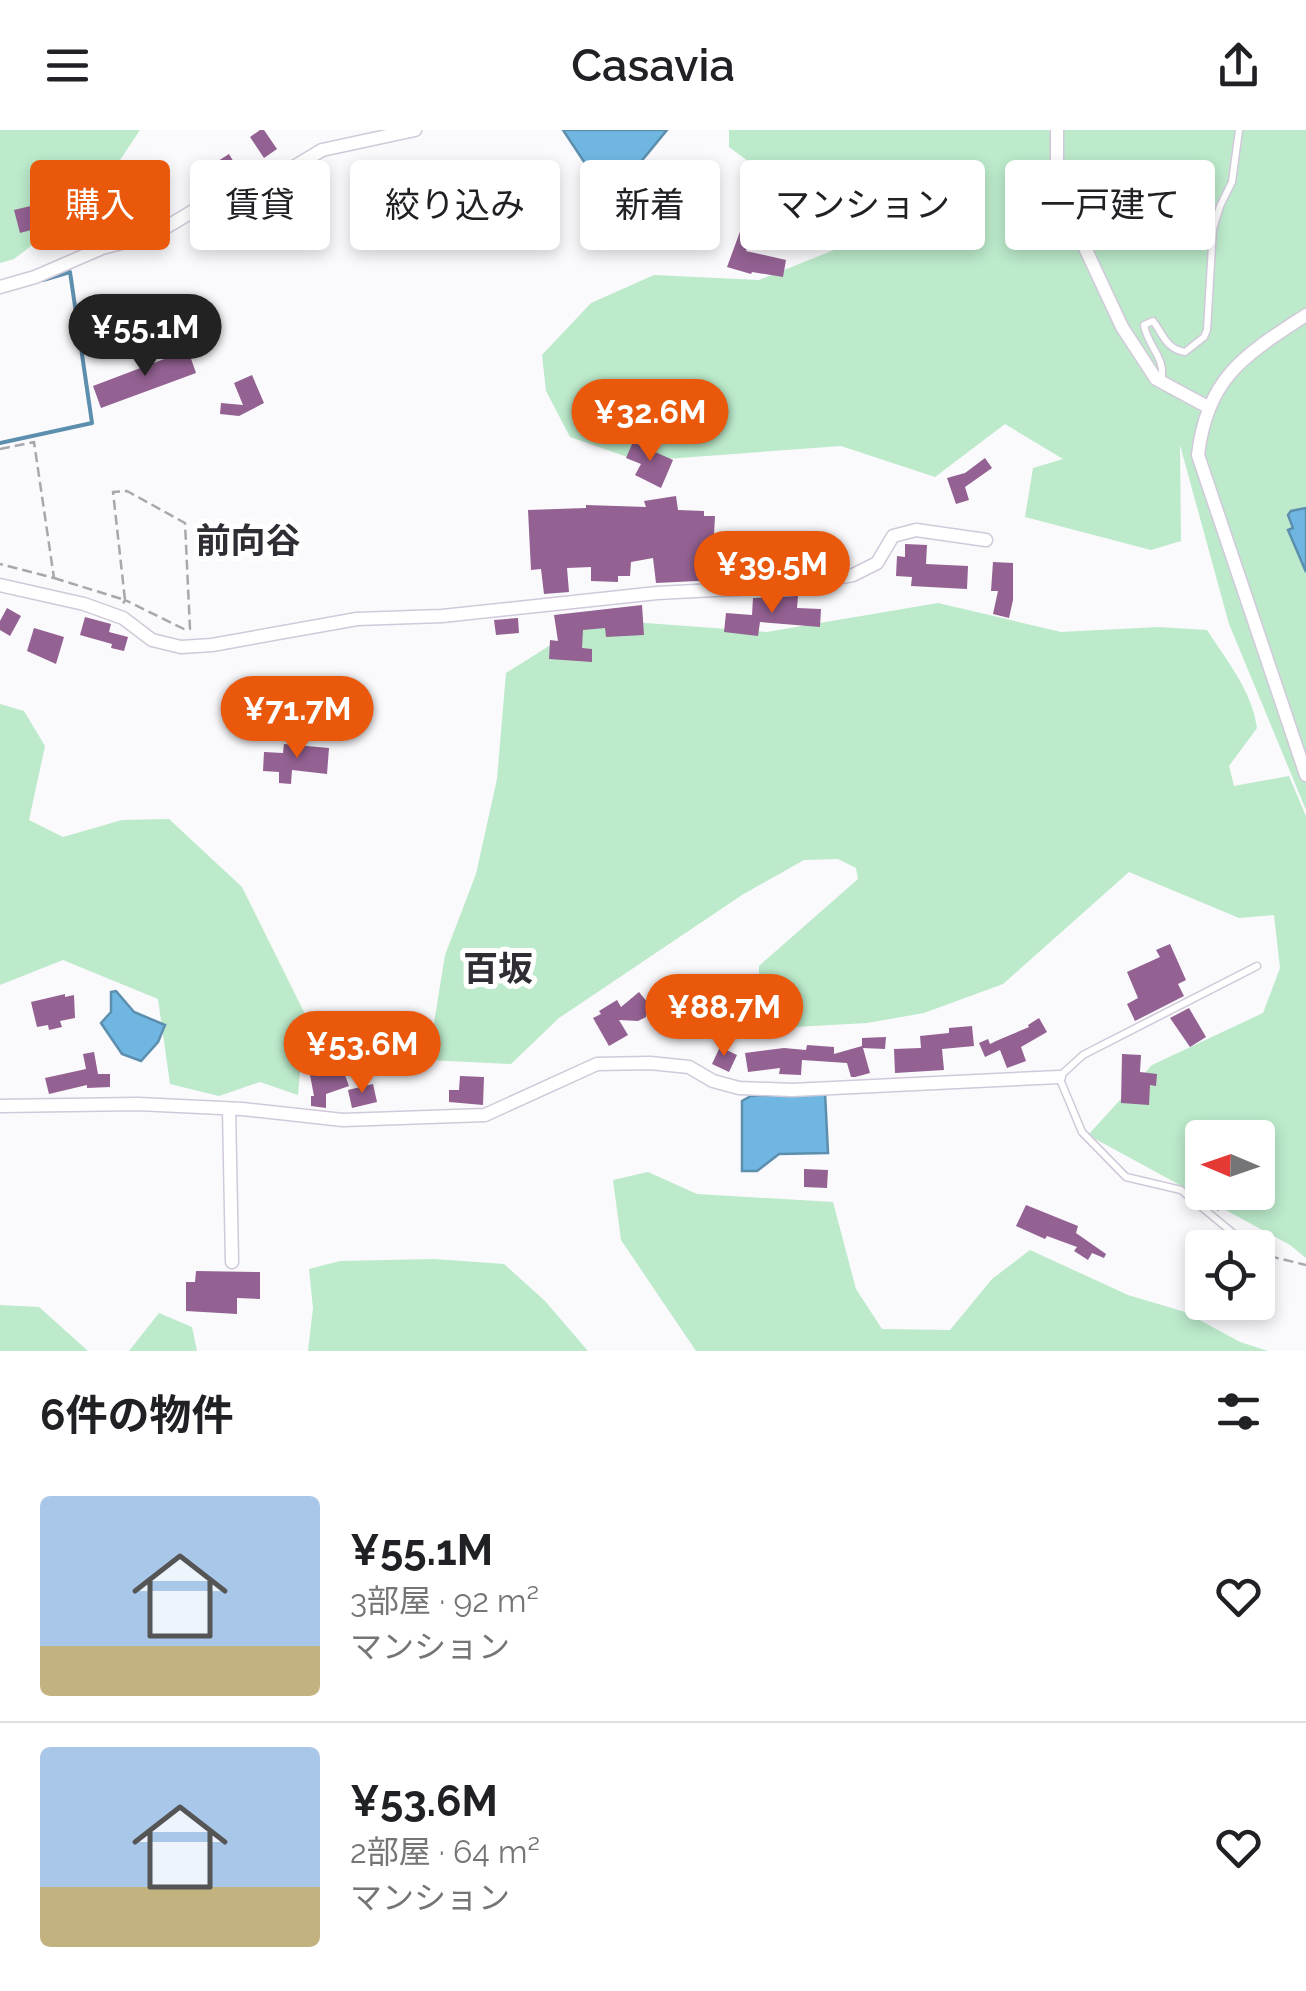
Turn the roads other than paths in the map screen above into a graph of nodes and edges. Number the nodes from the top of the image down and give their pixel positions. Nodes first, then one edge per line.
1 (415, 130) edge
2 (1057, 130) edge
3 (1239, 130) edge
4 (0, 287) edge
5 (1306, 315) edge
6 (1160, 383) junction
7 (1208, 406) junction
8 (986, 540) dead end
9 (0, 586) edge
10 (1306, 775) edge
11 (1257, 966) dead end
12 (1059, 1077) junction
13 (0, 1106) edge
14 (229, 1109) junction
15 (1229, 1230) edge
16 (232, 1262) dead end

1 - 4 street
2 - 6 street
3 - 6 lane
5 - 7 street
6 - 7 street
7 - 10 street
8 - 9 street
11 - 12 lane
12 - 14 street
12 - 15 lane
13 - 14 street
14 - 16 street

